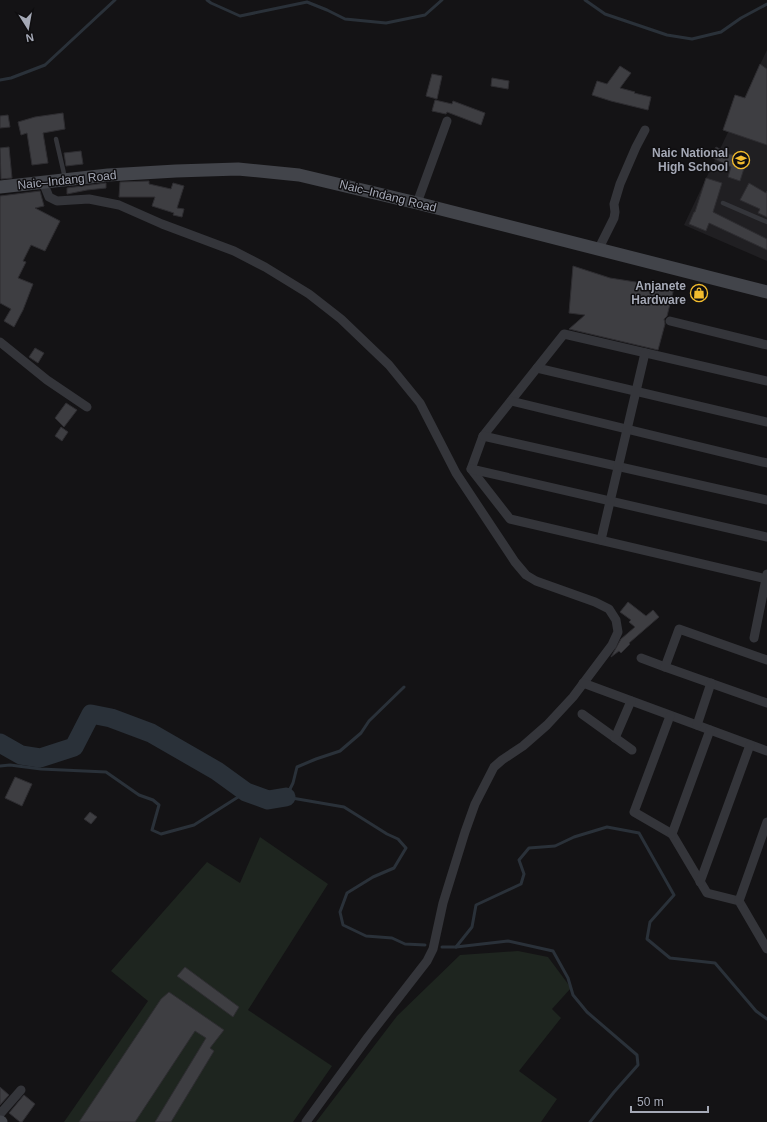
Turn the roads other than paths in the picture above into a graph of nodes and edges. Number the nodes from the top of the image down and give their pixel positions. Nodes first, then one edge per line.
1 (447, 121) dead end
2 (645, 130) dead end
3 (56, 139) dead end
4 (66, 180) junction
5 (43, 182) junction
6 (0, 187) edge
7 (723, 202) dead end
8 (418, 203) junction
9 (767, 222) edge
10 (598, 250) junction
11 (767, 292) edge
12 (670, 321) dead end
13 (0, 342) edge
14 (767, 346) edge
15 (645, 353) junction
16 (537, 368) junction
17 (767, 381) edge
18 (636, 391) junction
19 (511, 401) junction
20 (87, 407) dead end
21 (767, 422) edge
22 (627, 429) junction
23 (483, 436) junction
24 (767, 463) edge
25 (618, 466) junction
26 (472, 469) junction
27 (767, 500) edge
28 (610, 501) junction
29 (767, 536) edge
30 (601, 540) junction
31 (767, 577) edge
32 (754, 638) dead end
33 (641, 658) dead end
34 (767, 660) edge
35 (665, 667) junction
36 (711, 683) junction
37 (584, 684) junction
38 (631, 701) junction
39 (767, 703) edge
40 (582, 714) dead end
41 (670, 716) junction
42 (697, 725) junction
43 (710, 730) junction
44 (615, 738) junction
45 (750, 745) junction
46 (632, 750) dead end
47 (767, 751) edge
48 (767, 822) edge
49 (672, 834) junction
50 (700, 882) junction
51 (739, 901) junction
52 (766, 944) edge
53 (21, 1090) dead end
54 (0, 1114) edge
55 (306, 1122) edge

1 - 8 street
2 - 10 street
3 - 4 lane
4 - 5 main road, Naic–Indang Road
4 - 8 main road, Naic–Indang Road
5 - 6 main road, Naic–Indang Road
5 - 37 street
7 - 9 lane
8 - 10 main road, Naic–Indang Road
10 - 11 main road, Naic–Indang Road
12 - 14 street
13 - 20 street
15 - 16 street
15 - 17 street
15 - 18 street
16 - 18 street
16 - 19 street
18 - 21 street
18 - 22 street
19 - 22 street
19 - 23 street
22 - 24 street
22 - 25 street
23 - 25 street
23 - 26 street
25 - 27 street
25 - 28 street
26 - 28 street
26 - 30 street
28 - 29 street
28 - 30 street
30 - 31 street
31 - 32 street
33 - 35 street
34 - 35 street
35 - 36 street
36 - 39 street
36 - 42 street
37 - 38 street
37 - 55 street
38 - 41 street
38 - 44 street
40 - 44 street
41 - 42 street
41 - 49 street
42 - 43 street
43 - 45 street
43 - 49 street
44 - 46 street
45 - 47 street
45 - 50 street
48 - 51 street
49 - 50 street
50 - 51 street
51 - 52 street
53 - 54 street

